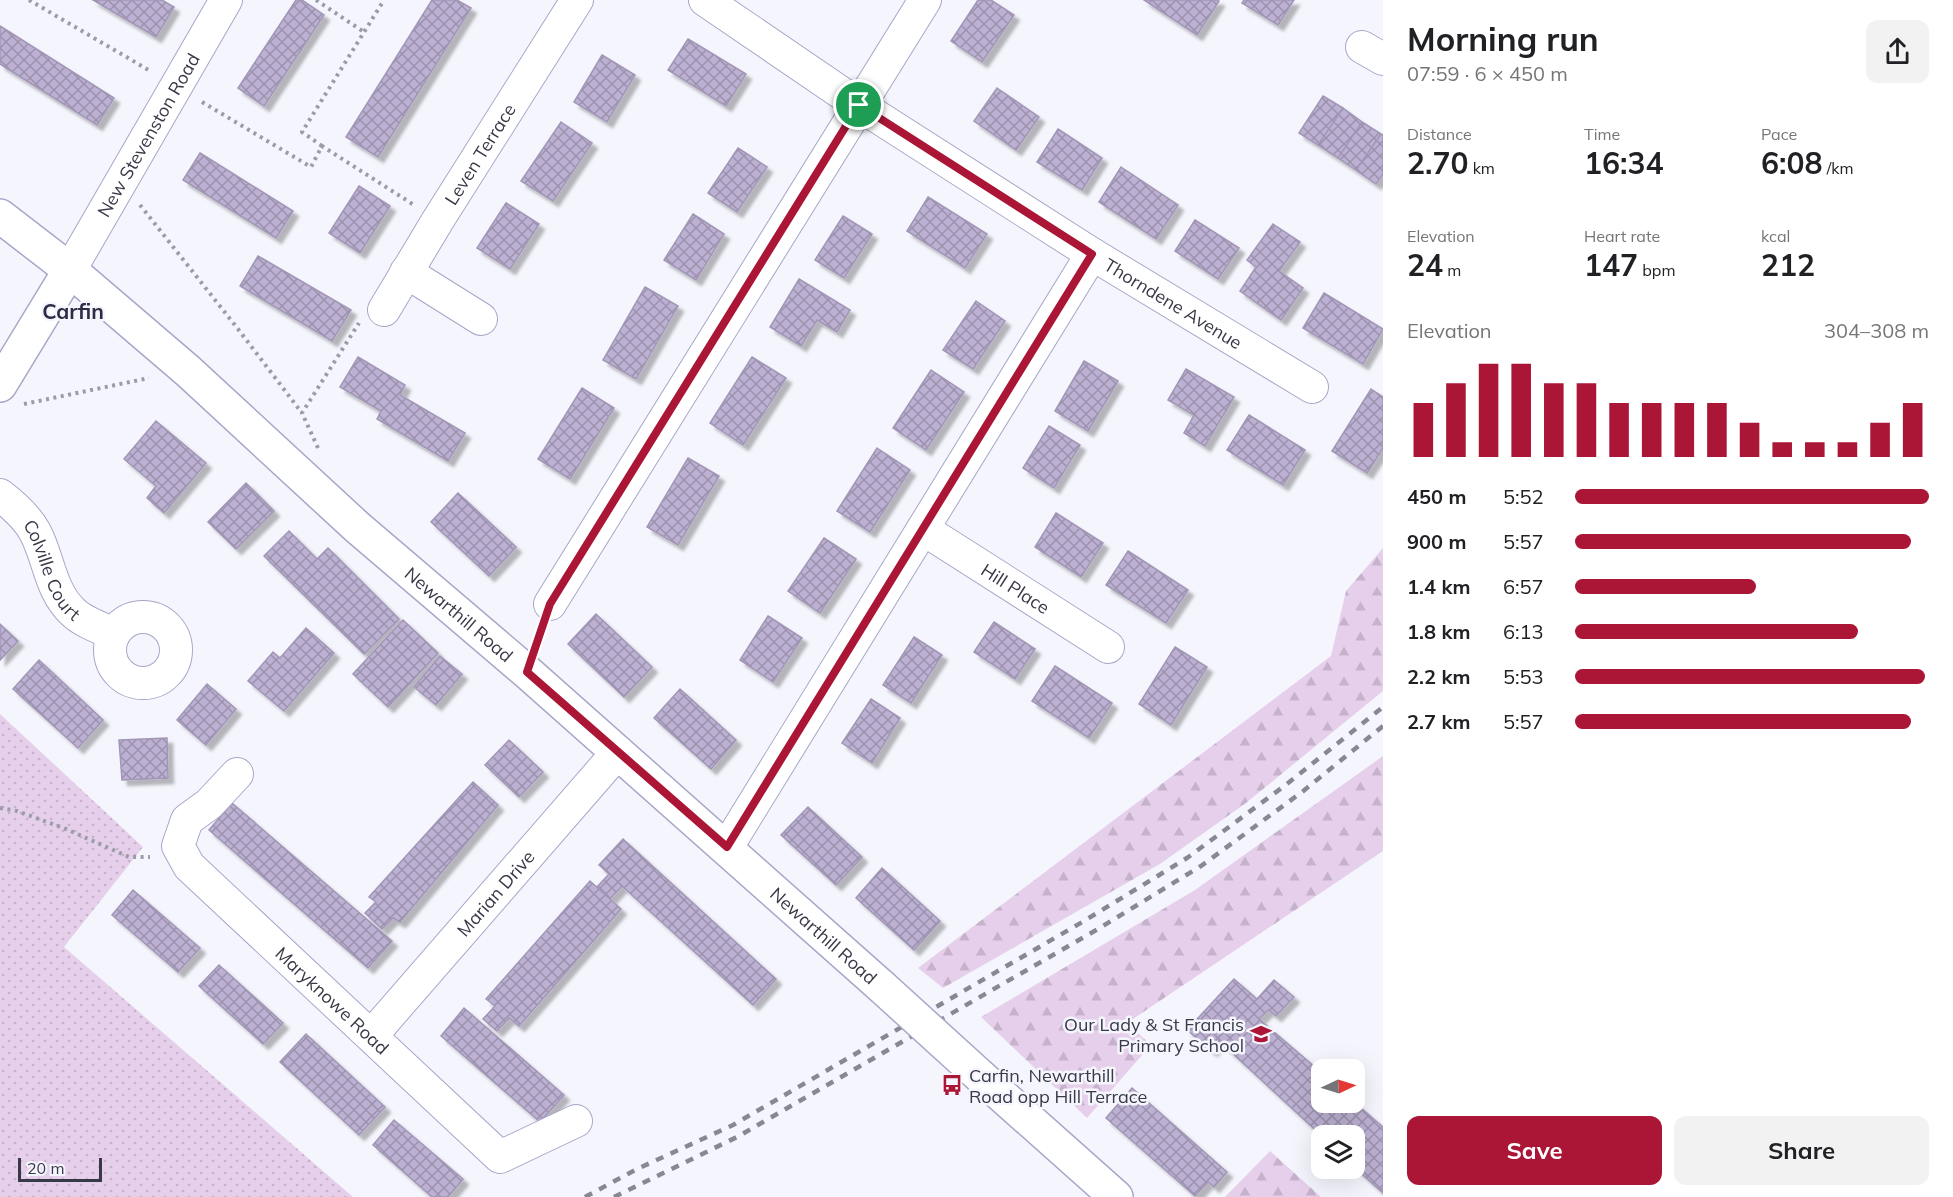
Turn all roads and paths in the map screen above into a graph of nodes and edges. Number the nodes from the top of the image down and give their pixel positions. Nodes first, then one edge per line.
1 (29, 0) edge
2 (226, 0) edge
3 (316, 0) edge
4 (384, 0) edge
5 (577, 0) edge
6 (705, 0) edge
7 (925, 0) edge
8 (364, 32) junction
9 (176, 86) junction
10 (859, 105) junction
11 (322, 146) junction
12 (124, 175) junction
13 (0, 216) edge
14 (438, 220) junction
15 (1092, 254) junction
16 (70, 270) junction
17 (406, 272) junction
18 (384, 310) joint
19 (482, 320) dead end
20 (188, 371) junction
21 (1312, 387) dead end
22 (10, 395) edge
23 (302, 413) junction
24 (322, 455) dead end
25 (0, 495) edge
26 (923, 529) junction
27 (550, 604) dead end
28 (114, 634) dead end
29 (1108, 647) dead end
30 (618, 752) junction
31 (237, 774) dead end
32 (0, 808) edge
33 (727, 847) junction
34 (184, 856) junction
35 (372, 1035) junction
36 (576, 1121) dead end
37 (1116, 1197) edge

1 - 9 path
2 - 9 street, New Stevenston Road
3 - 8 path
4 - 8 path
5 - 14 street, Leven Terrace
6 - 10 street, Thorndene Avenue
7 - 10 street
8 - 11 path
9 - 11 path
9 - 12 street, New Stevenston Road
10 - 15 street, Thorndene Avenue
10 - 27 street
11 - 14 path
12 - 16 street, New Stevenston Road
12 - 23 path
13 - 16 main road, Newarthill Road
14 - 17 street, Leven Terrace
15 - 21 street, Thorndene Avenue
15 - 26 street
16 - 20 main road, Newarthill Road
16 - 22 main road
17 - 18 street, Leven Terrace
17 - 19 street
18 - 23 path
20 - 22 path
20 - 30 main road, Newarthill Road
23 - 24 path
25 - 28 street, Colville Court
26 - 29 street, Hill Place
26 - 33 street
30 - 33 main road, Newarthill Road
30 - 35 street, Marian Drive
31 - 34 street
32 - 34 path
33 - 37 main road, Newarthill Road, bridge
34 - 35 street, Maryknowe Road
35 - 36 street, Maryknowe Road

